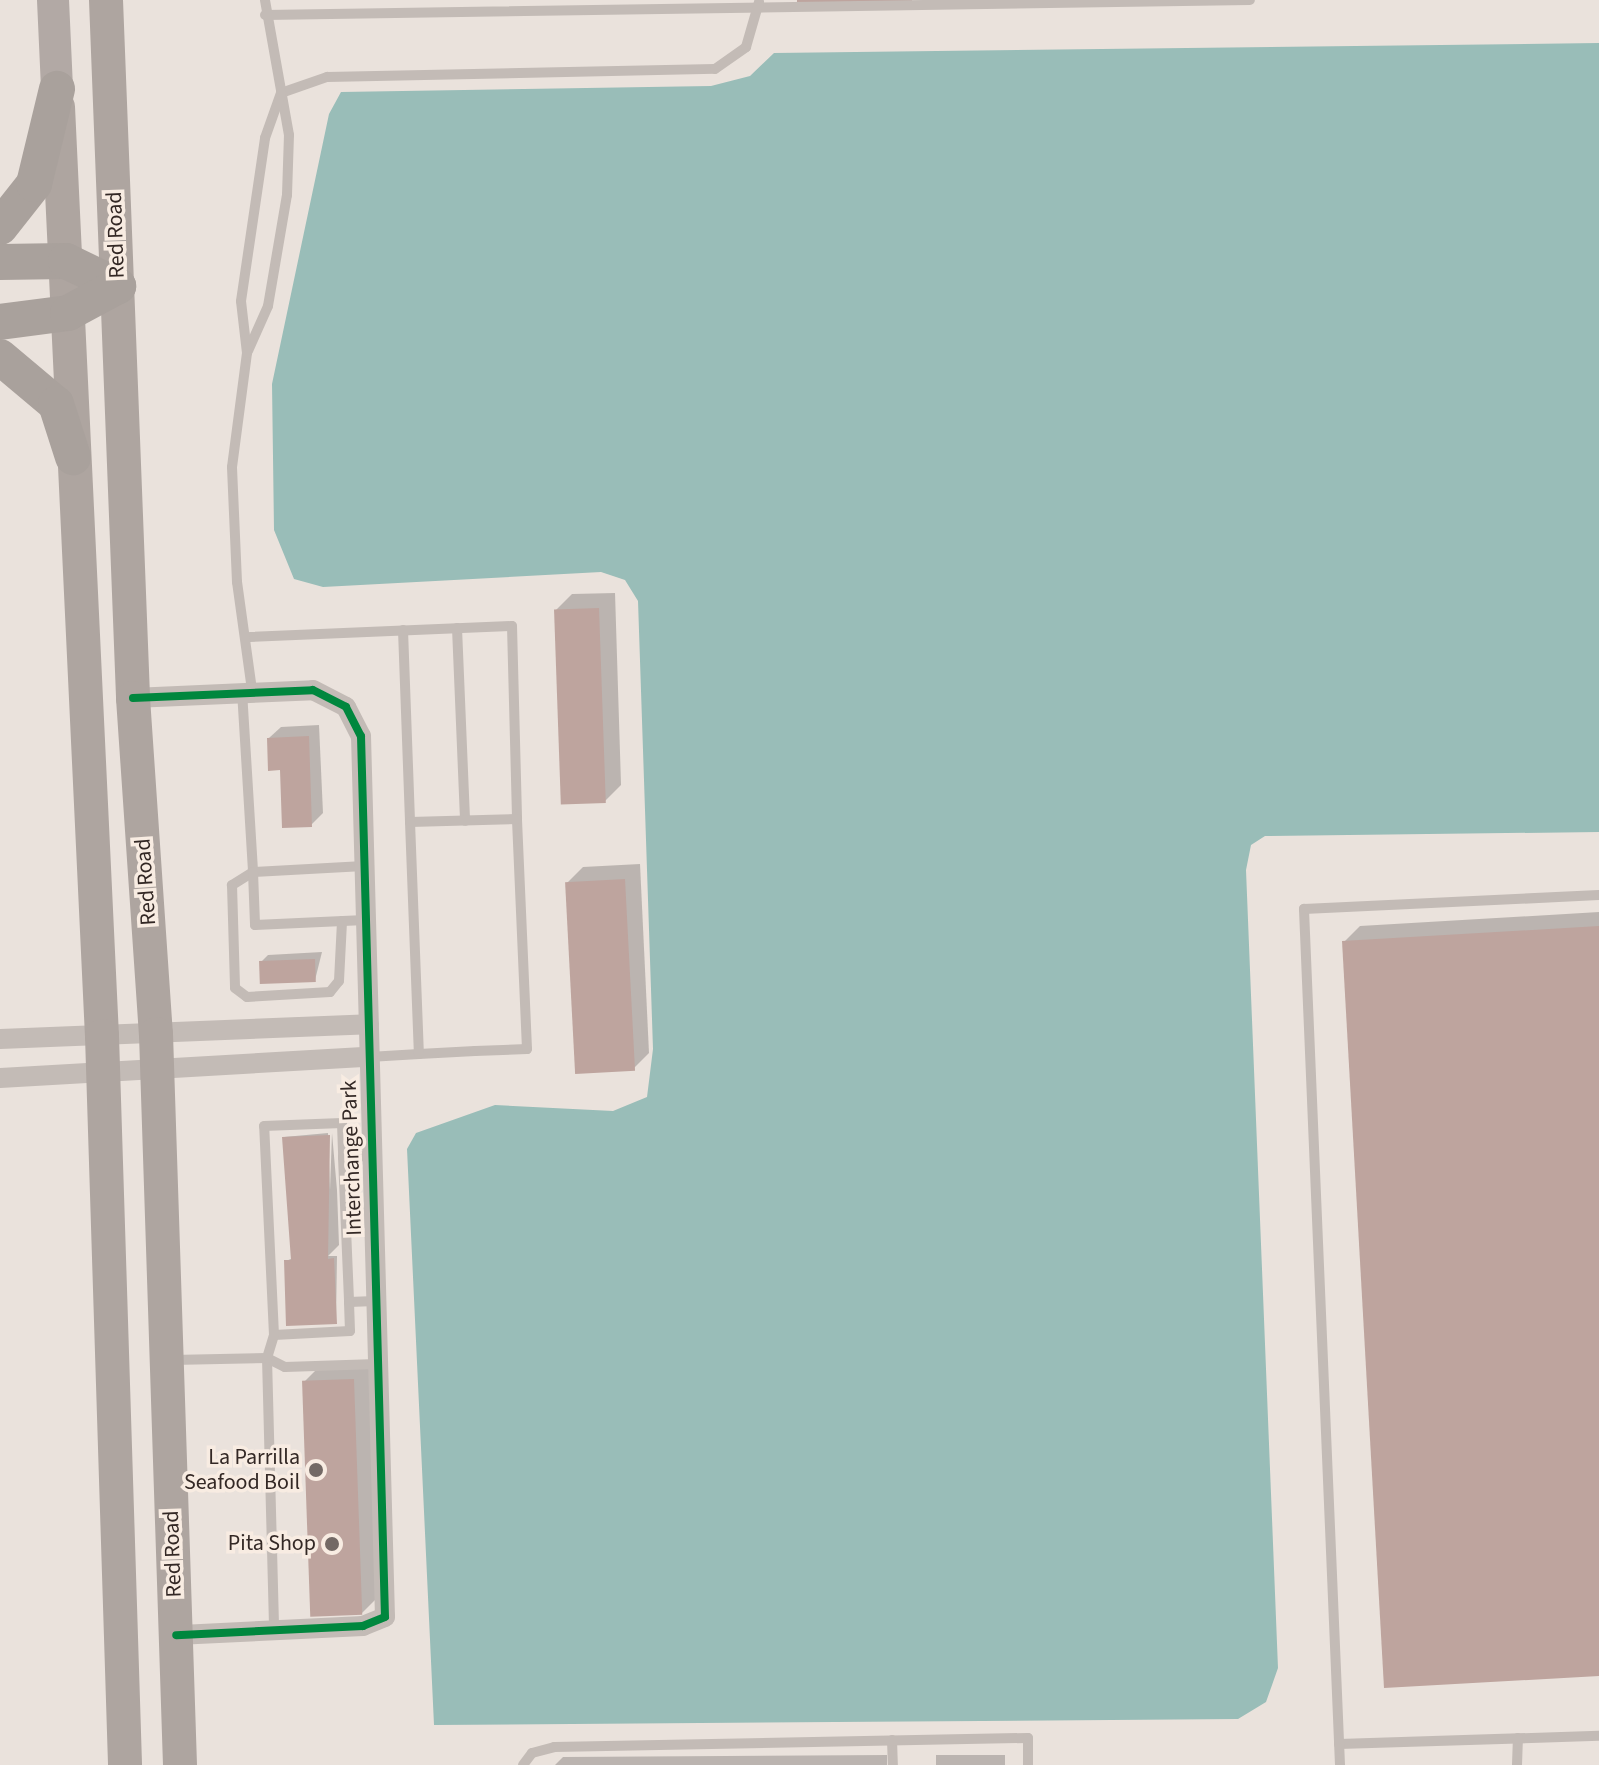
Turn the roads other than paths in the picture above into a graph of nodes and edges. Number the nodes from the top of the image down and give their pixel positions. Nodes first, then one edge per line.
1 (53, 0) edge
2 (106, 0) edge
3 (265, 0) edge
4 (1250, 0) edge
5 (759, 3) edge
6 (265, 15) junction
7 (57, 89) junction
8 (281, 93) junction
9 (0, 227) edge
10 (66, 261) junction
11 (0, 262) edge
12 (118, 286) junction
13 (68, 313) junction
14 (0, 322) edge
15 (247, 353) junction
16 (0, 357) edge
17 (73, 457) junction
18 (457, 628) junction
19 (403, 630) junction
20 (250, 637) junction
21 (247, 690) junction
22 (133, 698) junction
23 (517, 819) junction
24 (465, 821) junction
25 (410, 822) junction
26 (364, 866) junction
27 (253, 872) junction
28 (1599, 895) edge
29 (365, 920) junction
30 (342, 921) junction
31 (369, 1024) junction
32 (102, 1036) junction
33 (0, 1039) edge
34 (157, 1050) junction
35 (419, 1054) junction
36 (367, 1057) junction
37 (103, 1070) junction
38 (0, 1078) edge
39 (370, 1156) junction
40 (343, 1157) junction
41 (375, 1301) junction
42 (349, 1302) junction
43 (274, 1335) junction
44 (267, 1358) junction
45 (166, 1360) junction
46 (377, 1364) junction
47 (274, 1630) junction
48 (176, 1635) junction
49 (1599, 1736) edge
50 (1518, 1738) junction
51 (892, 1740) junction
52 (1339, 1744) junction
53 (125, 1765) edge
54 (180, 1765) edge
55 (523, 1765) edge
56 (893, 1765) edge
57 (1028, 1765) edge
58 (1340, 1765) edge
59 (1517, 1765) edge

1 - 7 main road
2 - 12 highway, Red Road
3 - 6 lane
4 - 5 lane
5 - 6 lane
5 - 8 lane
6 - 8 lane
7 - 9 highway
7 - 10 highway
8 - 15 lane
8 - 15 lane
10 - 11 highway
10 - 12 highway
10 - 13 highway
12 - 13 highway
12 - 22 highway, Red Road
13 - 14 highway
13 - 17 highway
15 - 20 lane
16 - 17 highway
17 - 32 highway
18 - 19 lane
18 - 23 lane
18 - 24 lane
19 - 20 lane
19 - 25 lane
20 - 21 lane
21 - 22 street, Interchange Park
21 - 26 street, Interchange Park
21 - 27 lane
22 - 34 highway, Red Road
23 - 24 lane
23 - 35 lane
24 - 25 lane
25 - 35 lane
26 - 27 lane
26 - 29 street, Interchange Park
27 - 30 lane
27 - 30 lane
28 - 52 lane
29 - 30 lane
29 - 31 street, Interchange Park
31 - 34 street, Interchange Park
31 - 36 street, Interchange Park
32 - 33 street, Interchange Park
32 - 34 street, Interchange Park
32 - 37 highway
34 - 36 street, Interchange Park
34 - 37 street, Interchange Park
34 - 45 highway, Red Road
35 - 36 lane
36 - 39 street, Interchange Park
37 - 38 street, Interchange Park
37 - 53 highway
39 - 40 lane
39 - 41 street, Interchange Park
40 - 42 lane
40 - 43 lane
41 - 42 lane
41 - 46 street, Interchange Park
42 - 43 lane
43 - 44 lane
44 - 45 lane
44 - 46 lane
44 - 47 lane
45 - 48 highway, Red Road
46 - 47 street, Interchange Park
47 - 48 street, Interchange Park
48 - 54 highway, Red Road
49 - 50 lane
50 - 52 lane
50 - 59 lane
51 - 55 lane
51 - 56 lane
51 - 57 lane
52 - 58 lane

